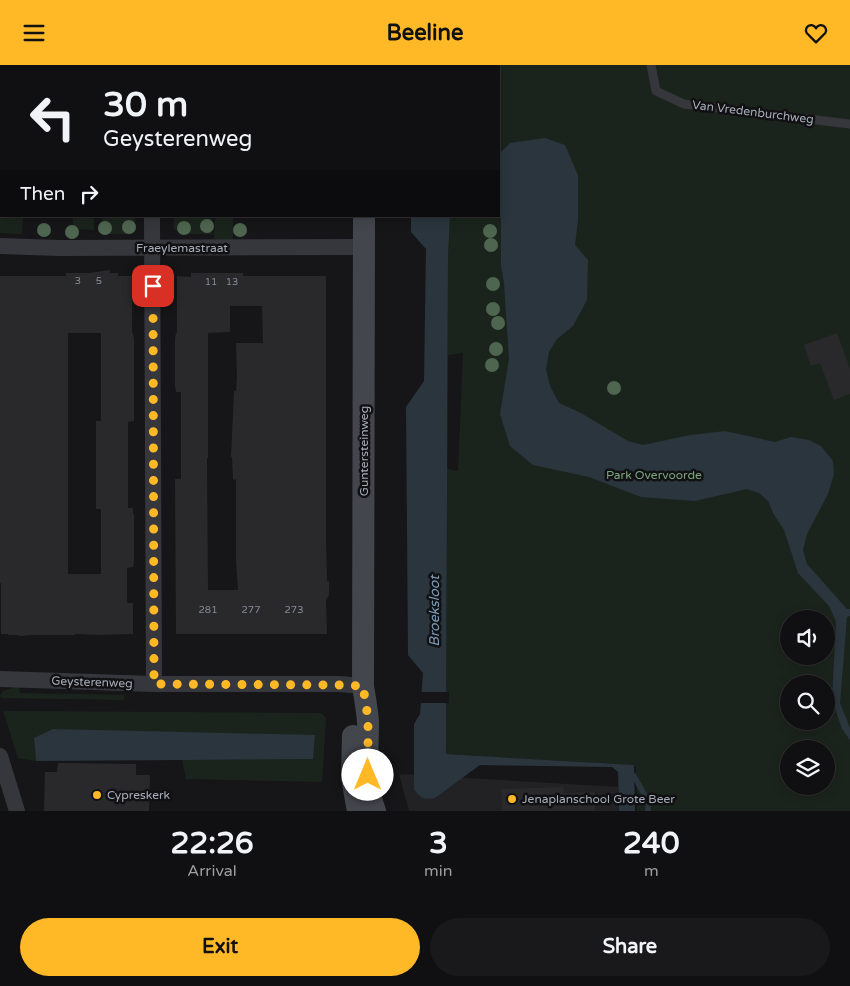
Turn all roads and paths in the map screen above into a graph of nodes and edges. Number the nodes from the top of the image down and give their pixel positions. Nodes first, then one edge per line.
1 (651, 65) edge
2 (850, 124) edge
3 (152, 217) edge
4 (364, 217) edge
5 (0, 246) edge
6 (364, 247) junction
7 (152, 248) junction
8 (0, 679) edge
9 (154, 684) junction
10 (363, 686) junction
11 (0, 756) edge
12 (17, 811) edge
13 (358, 811) edge
14 (374, 811) edge

1 - 2 lane, Van Vredenburchweg
3 - 7 street
4 - 6 street, Guntersteinweg
5 - 7 street, Fraeylemastraat
6 - 7 street, Fraeylemastraat
6 - 10 street, Guntersteinweg
7 - 9 street
8 - 9 street, Geysterenweg
9 - 10 street, Geysterenweg
10 - 13 street, Guntersteinweg
10 - 14 street, Guntersteinweg
11 - 12 street

